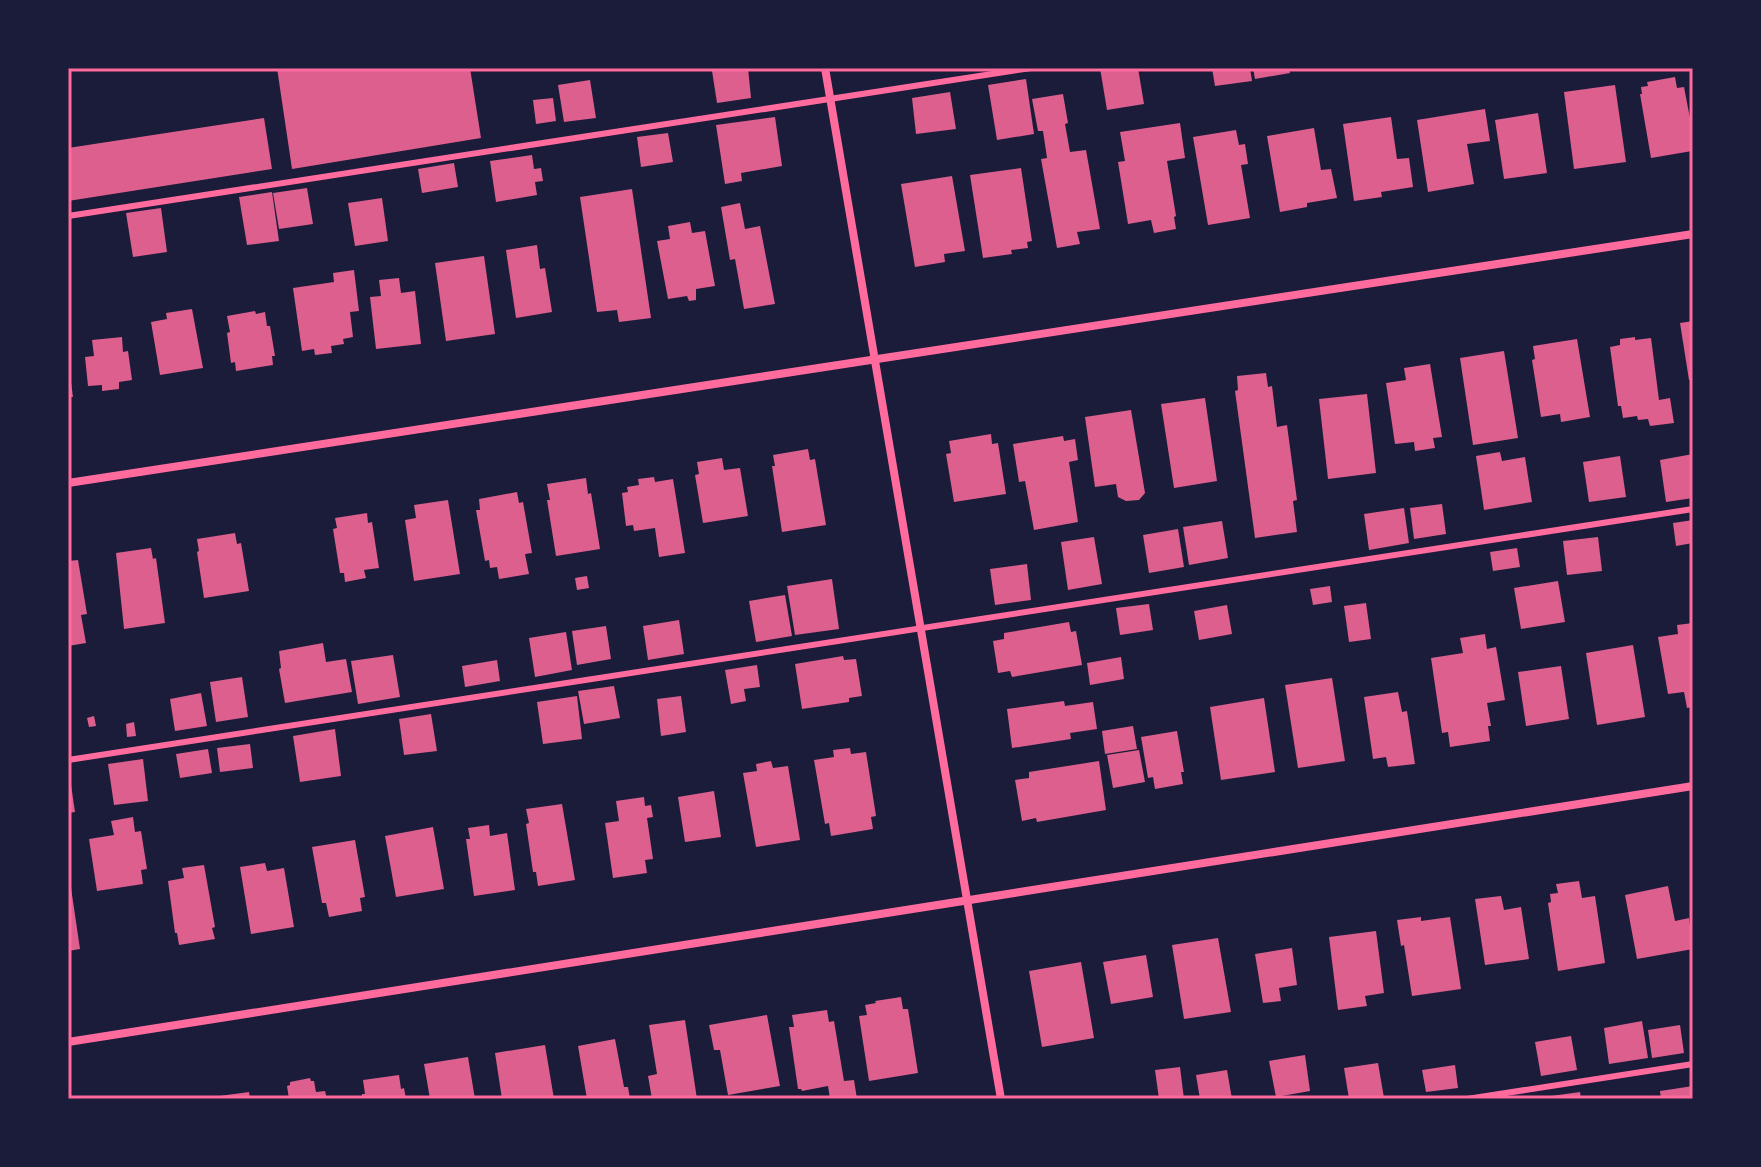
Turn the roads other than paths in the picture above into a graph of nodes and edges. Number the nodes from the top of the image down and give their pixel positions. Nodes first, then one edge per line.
1 (825, 68) edge
2 (1031, 68) edge
3 (830, 99) junction
4 (68, 216) edge
5 (1693, 234) edge
6 (873, 359) junction
7 (68, 483) edge
8 (1693, 509) edge
9 (920, 629) junction
10 (68, 760) edge
11 (1693, 786) edge
12 (967, 899) junction
13 (68, 1042) edge
14 (1693, 1064) edge
15 (1001, 1099) edge
16 (1467, 1099) edge

1 - 3 street
2 - 3 lane
3 - 4 lane
3 - 6 street
5 - 6 street
6 - 7 street
6 - 9 street
8 - 9 lane
9 - 10 lane
9 - 12 street
11 - 12 street
12 - 13 street
12 - 15 street
14 - 16 lane

